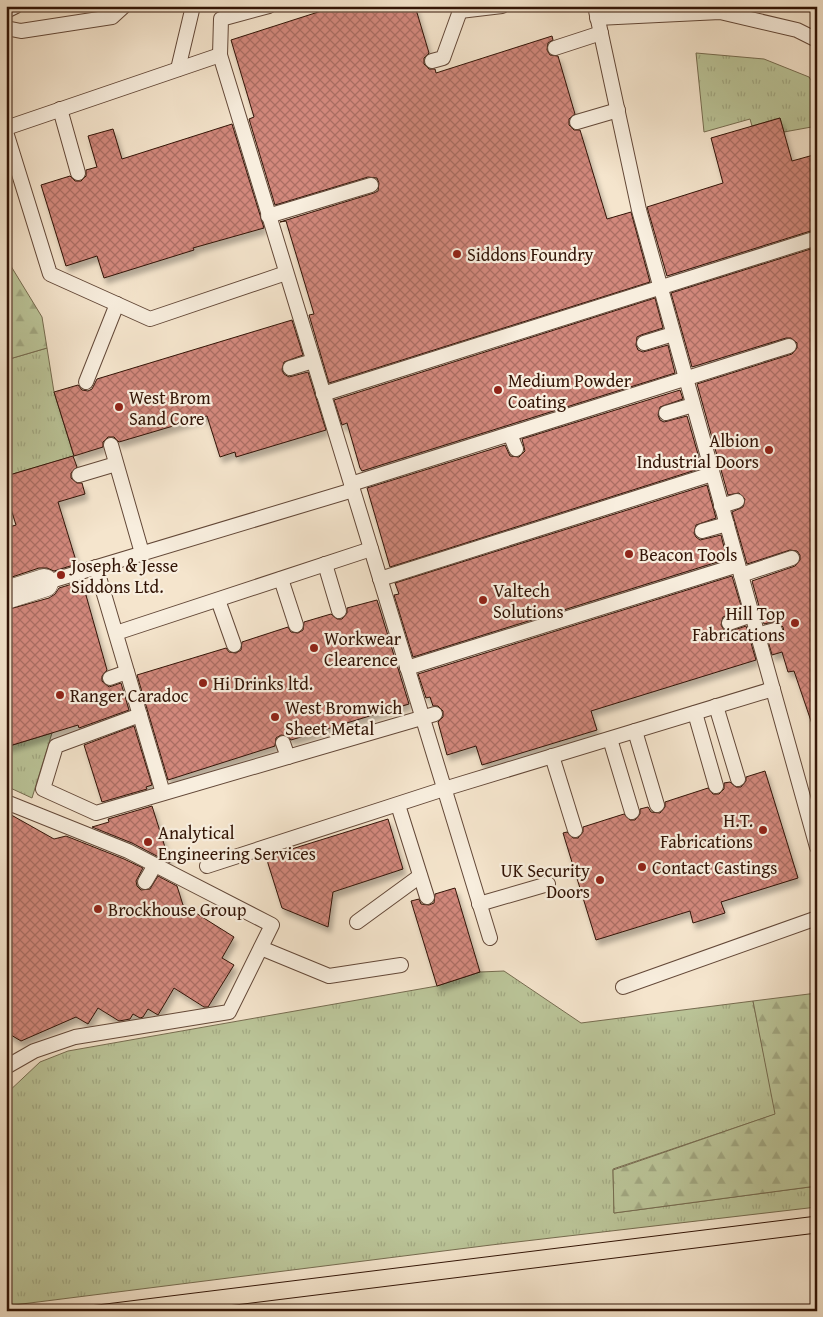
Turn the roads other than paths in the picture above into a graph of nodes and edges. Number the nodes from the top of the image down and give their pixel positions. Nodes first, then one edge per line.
1 (16, 6) edge
2 (124, 6) edge
3 (193, 6) edge
4 (269, 6) edge
5 (502, 6) edge
6 (458, 9) edge
7 (6, 11) edge
8 (596, 12) edge
9 (6, 28) edge
10 (601, 33) junction
11 (817, 40) edge
12 (555, 48) dead end
13 (220, 55) junction
14 (432, 61) dead end
15 (178, 69) junction
16 (60, 109) junction
17 (618, 110) junction
18 (577, 122) dead end
19 (6, 128) edge
20 (6, 132) edge
21 (78, 173) dead end
22 (371, 185) dead end
23 (268, 216) junction
24 (817, 238) edge
25 (286, 273) junction
26 (660, 287) junction
27 (117, 304) junction
28 (673, 334) junction
29 (644, 343) dead end
30 (789, 346) dead end
31 (313, 361) junction
32 (290, 368) dead end
33 (686, 378) junction
34 (86, 382) dead end
35 (323, 394) junction
36 (697, 402) junction
37 (666, 414) dead end
38 (510, 434) junction
39 (352, 440) dead end
40 (339, 444) junction
41 (111, 445) dead end
42 (516, 449) dead end
43 (116, 464) junction
44 (712, 474) junction
45 (79, 475) dead end
46 (352, 487) junction
47 (737, 501) dead end
48 (721, 506) junction
49 (727, 524) junction
50 (702, 531) dead end
51 (371, 549) junction
52 (142, 553) junction
53 (792, 558) dead end
54 (325, 564) junction
55 (96, 567) junction
56 (739, 570) junction
57 (281, 579) junction
58 (380, 580) junction
59 (44, 583) joint
60 (6, 595) edge
61 (218, 600) junction
62 (339, 611) dead end
63 (752, 615) junction
64 (729, 623) dead end
65 (296, 625) dead end
66 (775, 630) dead end
67 (116, 633) junction
68 (757, 634) junction
69 (234, 645) dead end
70 (407, 668) junction
71 (127, 672) junction
72 (110, 678) dead end
73 (773, 689) junction
74 (716, 706) junction
75 (695, 713) junction
76 (140, 715) junction
77 (429, 716) junction
78 (635, 731) junction
79 (610, 738) junction
80 (283, 743) dead end
81 (552, 756) junction
82 (288, 757) junction
83 (738, 779) dead end
84 (716, 786) dead end
85 (444, 790) junction
86 (163, 793) junction
87 (811, 801) edge
88 (6, 802) edge
89 (398, 805) junction
90 (656, 805) dead end
91 (632, 812) dead end
92 (575, 830) dead end
93 (817, 847) edge
94 (155, 865) junction
95 (207, 866) dead end
96 (420, 876) junction
97 (145, 882) dead end
98 (548, 884) dead end
99 (426, 897) dead end
100 (479, 904) junction
101 (817, 918) edge
102 (357, 922) dead end
103 (490, 938) dead end
104 (261, 948) junction
105 (401, 965) dead end
106 (623, 987) dead end
107 (6, 1067) edge

1 - 7 lane
2 - 9 lane
3 - 15 lane
4 - 13 lane
5 - 6 lane
6 - 14 lane
8 - 10 lane
8 - 11 lane
10 - 12 lane
10 - 17 lane
13 - 15 lane
13 - 23 lane
15 - 16 lane
16 - 19 lane
16 - 21 lane
17 - 18 lane
17 - 26 lane
20 - 27 lane
22 - 23 lane
23 - 25 lane
24 - 26 lane
25 - 27 lane
25 - 31 lane
26 - 28 lane
26 - 35 lane
27 - 34 lane
28 - 29 lane
28 - 33 lane
30 - 33 lane
31 - 32 lane
31 - 35 lane
33 - 36 lane
33 - 38 lane
35 - 40 lane
36 - 37 lane
36 - 44 lane
38 - 42 lane
38 - 46 lane
39 - 40 lane
40 - 46 lane
41 - 43 lane
43 - 45 lane
43 - 52 lane
44 - 48 lane
44 - 58 lane
46 - 51 lane
46 - 52 lane
47 - 48 lane
48 - 49 lane
49 - 50 lane
49 - 56 lane
51 - 54 lane
51 - 58 lane
52 - 55 lane
53 - 56 lane
54 - 57 lane
54 - 62 lane
55 - 59 lane
55 - 67 lane
56 - 63 lane
56 - 70 lane
57 - 61 lane
57 - 65 lane
58 - 70 lane
59 - 60 street
61 - 67 lane
61 - 69 lane
63 - 64 lane
63 - 68 lane
66 - 68 lane
67 - 71 lane
68 - 73 lane
70 - 77 lane
71 - 72 lane
71 - 76 lane
73 - 74 lane
73 - 87 lane
74 - 75 lane
74 - 83 lane
75 - 78 lane
75 - 84 lane
76 - 86 lane
76 - 86 lane
77 - 82 lane
77 - 85 lane
78 - 79 lane
78 - 90 lane
79 - 81 lane
79 - 91 lane
80 - 82 lane
81 - 85 lane
81 - 92 lane
82 - 86 lane
85 - 89 lane
85 - 100 lane
87 - 93 lane
88 - 94 lane
89 - 95 lane
89 - 96 lane
94 - 97 lane
94 - 104 lane
96 - 99 lane
96 - 102 lane
98 - 100 lane
100 - 103 lane
101 - 106 lane
104 - 105 lane
104 - 107 lane

